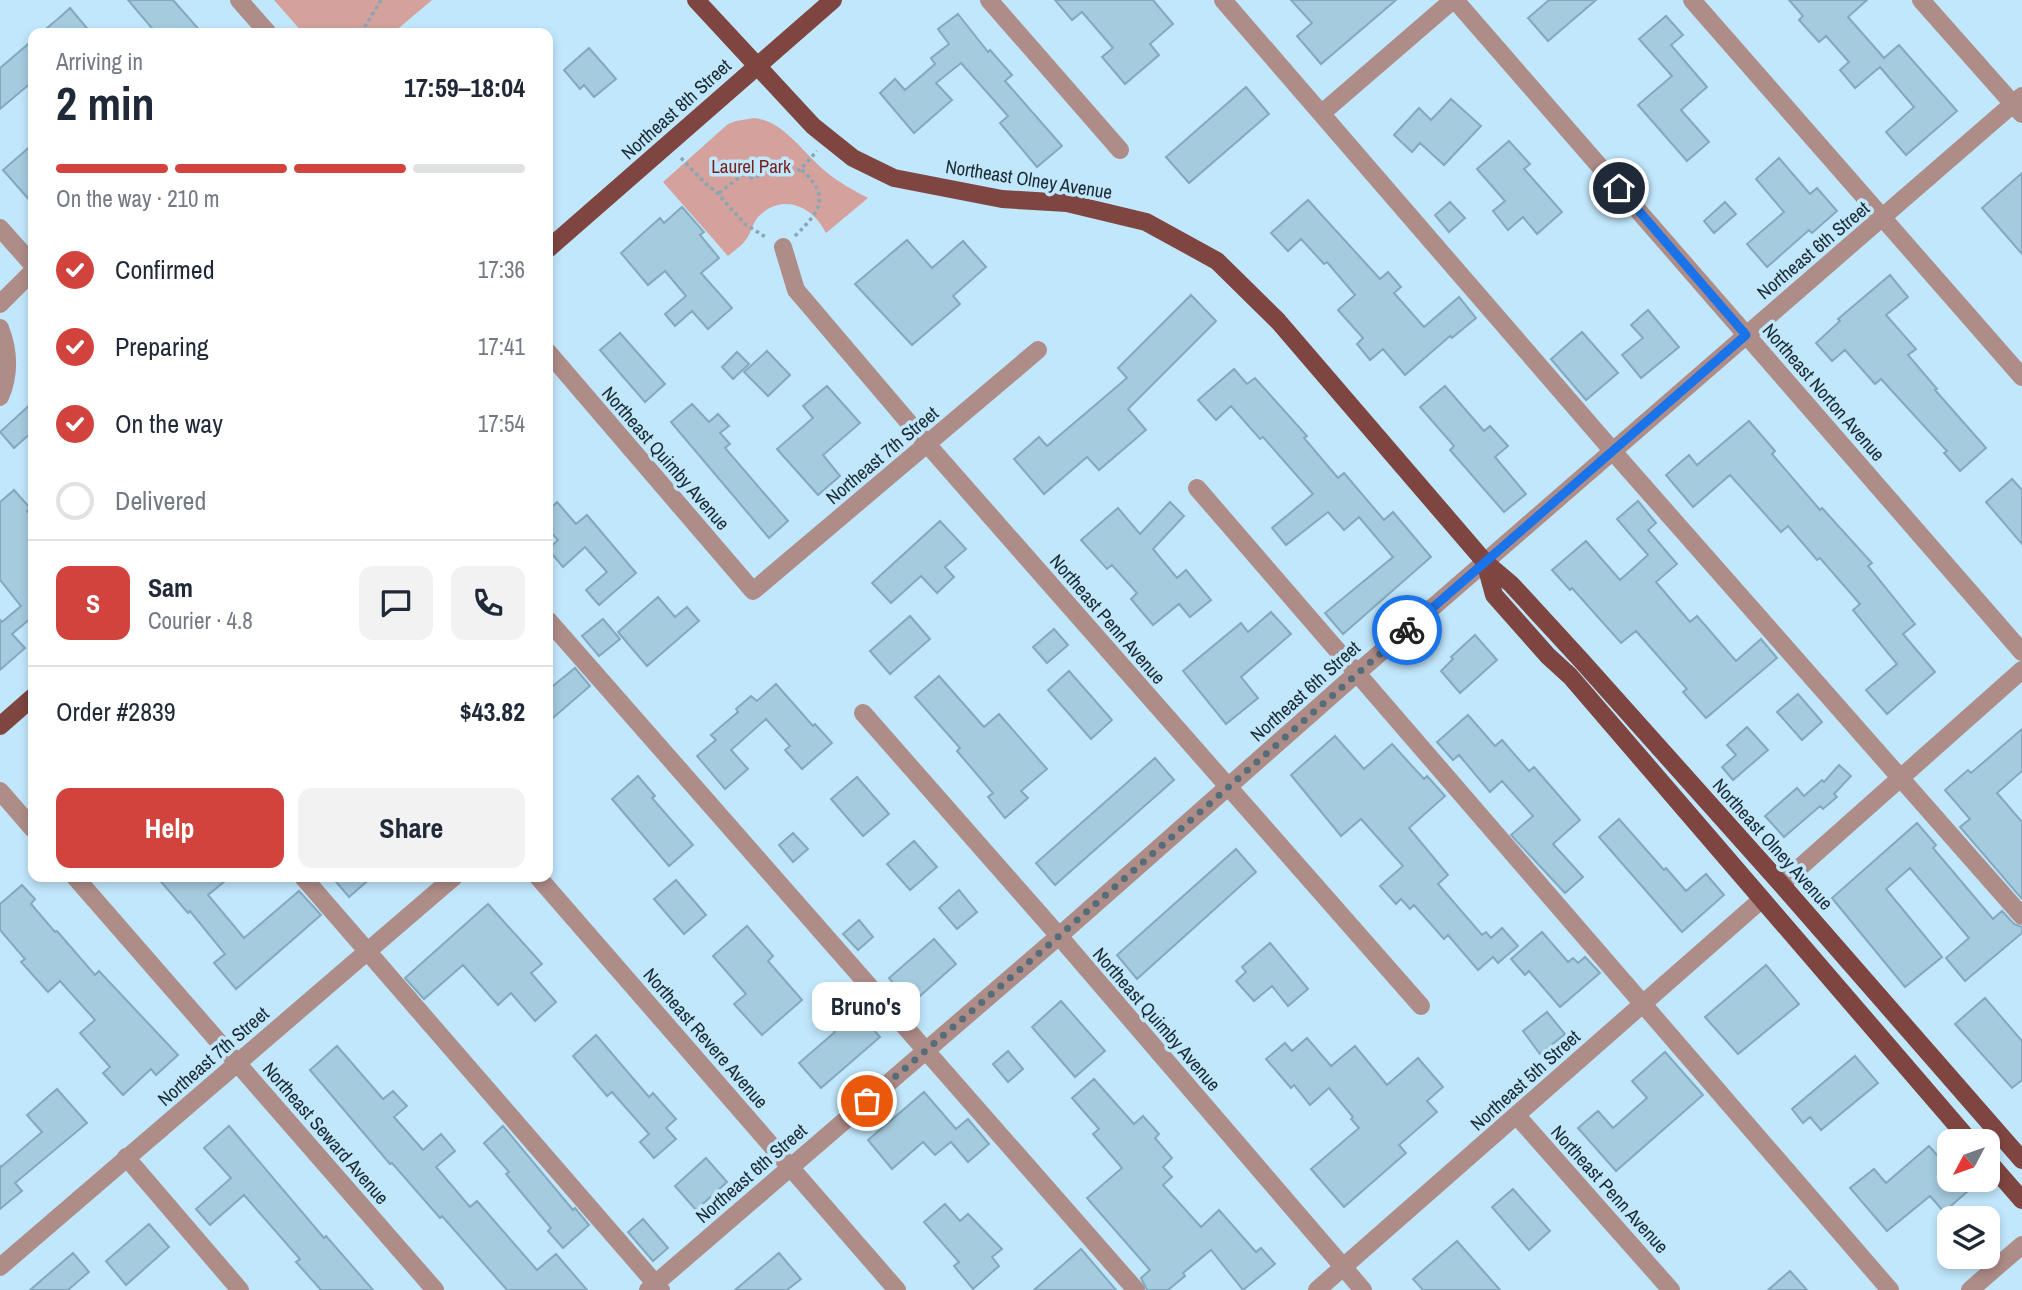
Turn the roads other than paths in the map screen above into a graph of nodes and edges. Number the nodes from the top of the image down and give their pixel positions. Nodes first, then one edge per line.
1 (239, 0) edge
2 (696, 0) edge
3 (832, 0) edge
4 (989, 0) edge
5 (1223, 0) edge
6 (1454, 0) edge
7 (1692, 0) edge
8 (1921, 0) edge
9 (264, 28) edge
10 (757, 65) junction
11 (2019, 105) edge
12 (1322, 113) junction
13 (1120, 150) dead end
14 (1884, 218) junction
15 (0, 228) edge
16 (553, 245) edge
17 (783, 247) road end
18 (28, 259) edge
19 (28, 276) edge
20 (0, 304) edge
21 (0, 328) edge
22 (1746, 335) junction
23 (1038, 350) dead end
24 (553, 358) edge
25 (2022, 377) edge
26 (0, 397) edge
27 (927, 444) junction
28 (1614, 451) junction
29 (1197, 488) dead end
30 (1485, 562) junction
31 (753, 591) joint
32 (553, 627) edge
33 (2022, 652) edge
34 (2022, 670) edge
35 (1357, 673) junction
36 (28, 701) edge
37 (863, 713) dead end
38 (0, 726) edge
39 (1900, 778) junction
40 (1228, 788) junction
41 (0, 791) edge
42 (28, 824) edge
43 (79, 882) edge
44 (307, 882) edge
45 (448, 882) edge
46 (542, 882) edge
47 (1781, 884) junction
48 (1761, 900) junction
49 (2022, 916) edge
50 (1059, 936) junction
51 (368, 951) junction
52 (1642, 1003) junction
53 (1421, 1006) dead end
54 (925, 1051) junction
55 (237, 1063) junction
56 (1517, 1116) junction
57 (1960, 1129) edge
58 (126, 1157) junction
59 (2022, 1160) edge
60 (789, 1168) junction
61 (2000, 1175) edge
62 (2022, 1200) edge
63 (2022, 1245) edge
64 (0, 1268) edge
65 (1343, 1268) junction
66 (655, 1288) edge
67 (240, 1290) edge
68 (435, 1290) edge
69 (897, 1290) edge
70 (1136, 1290) edge
71 (1317, 1290) edge
72 (1363, 1290) edge
73 (1671, 1290) edge
74 (1890, 1290) edge
75 (1970, 1290) edge

1 - 9 street
2 - 10 main road
3 - 10 main road, Northeast 8th Street
4 - 13 street
5 - 12 street
6 - 12 street
6 - 22 street, Northeast Norton Avenue
7 - 14 street
8 - 11 street
10 - 16 main road, Northeast 8th Street
10 - 30 main road, Northeast Olney Avenue
11 - 14 street, Northeast 6th Street
12 - 28 street
14 - 22 street, Northeast 6th Street
14 - 25 street
15 - 18 street
17 - 27 street, Northeast Penn Avenue
19 - 20 street
21 - 26 street
22 - 28 street, Northeast 6th Street
22 - 33 street, Northeast Norton Avenue
23 - 27 street, Northeast 7th Street
24 - 31 street, Northeast Quimby Avenue
27 - 31 street, Northeast 7th Street
27 - 40 street, Northeast Penn Avenue
28 - 30 street, Northeast 6th Street
28 - 39 street
29 - 35 street
30 - 35 street, Northeast 6th Street
30 - 47 main road, Northeast Olney Avenue
30 - 48 main road, Northeast Olney Avenue
32 - 54 street
34 - 39 street
35 - 40 street, Northeast 6th Street
35 - 52 street
36 - 38 main road
37 - 50 street, Northeast Quimby Avenue
39 - 47 street
39 - 49 street
40 - 50 street, Northeast 6th Street
40 - 53 street, Northeast Penn Avenue
41 - 42 street
43 - 55 street, Northeast Seward Avenue
44 - 51 street
45 - 51 street, Northeast 7th Street
46 - 60 street, Northeast Revere Avenue
47 - 59 main road, Northeast Olney Avenue
48 - 52 street, Northeast 5th Street
48 - 57 main road, Northeast Olney Avenue
50 - 54 street, Northeast 6th Street
50 - 65 street, Northeast Quimby Avenue
51 - 55 street, Northeast 7th Street
51 - 66 street
52 - 56 street, Northeast 5th Street
52 - 74 street
54 - 60 street, Northeast 6th Street
54 - 70 street
55 - 58 street, Northeast 7th Street
55 - 68 street, Northeast Seward Avenue
56 - 65 street, Northeast 5th Street
56 - 73 street, Northeast Penn Avenue
58 - 64 street, Northeast 7th Street
58 - 67 street
60 - 66 street, Northeast 6th Street
60 - 69 street, Northeast Revere Avenue
61 - 62 main road
63 - 75 street
65 - 71 street, Northeast 5th Street
65 - 72 street, Northeast Quimby Avenue

